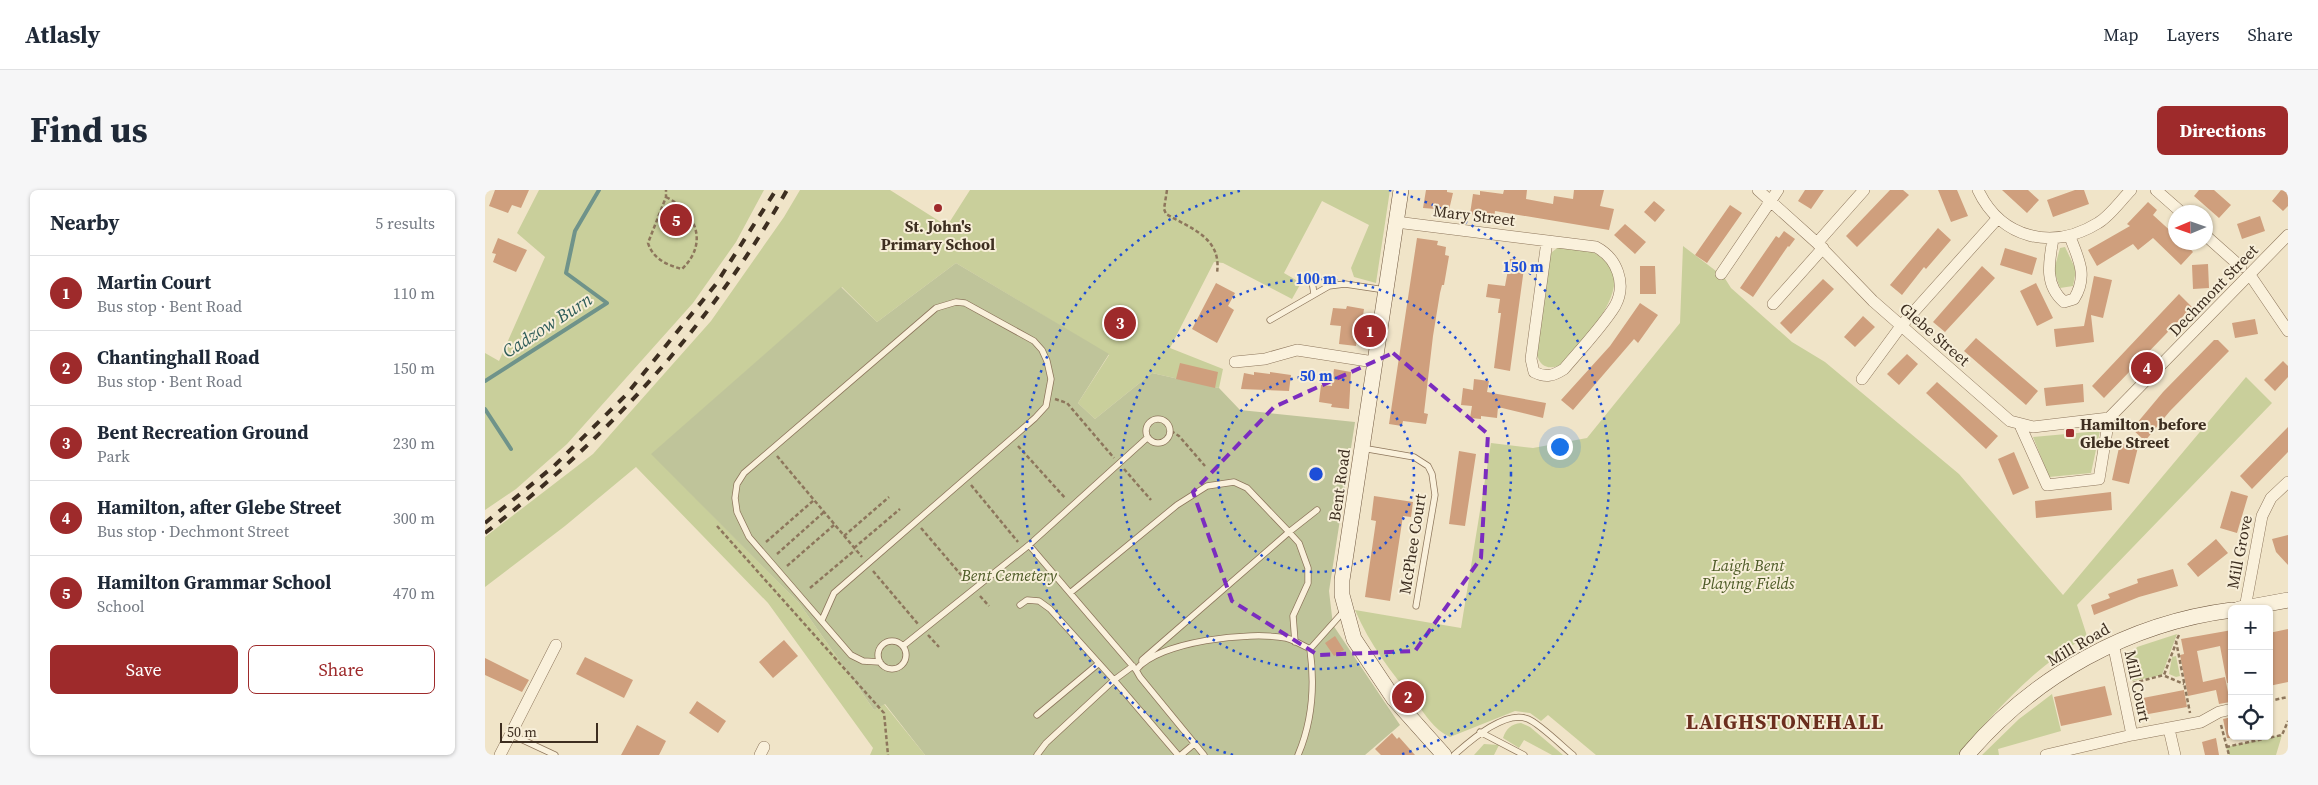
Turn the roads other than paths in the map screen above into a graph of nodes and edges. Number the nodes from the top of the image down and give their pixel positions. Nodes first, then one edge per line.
1 (1401, 190) edge
2 (1758, 190) edge
3 (1778, 190) edge
4 (1865, 190) edge
5 (1978, 190) edge
6 (2131, 190) edge
7 (2156, 190) edge
8 (1771, 201) junction
9 (2173, 205) edge
10 (1997, 219) junction
11 (1396, 222) junction
12 (2288, 235) edge
13 (2070, 237) junction
14 (2053, 239) junction
15 (1547, 241) junction
16 (2213, 242) edge
17 (1820, 246) junction
18 (2246, 271) junction
19 (1721, 274) dead end
20 (1312, 281) dead end
21 (1385, 290) junction
22 (1314, 294) junction
23 (1773, 304) dead end
24 (1270, 320) dead end
25 (1901, 326) junction
26 (2288, 331) edge
27 (1235, 362) dead end
28 (1374, 362) junction
29 (1862, 379) dead end
30 (2109, 418) junction
31 (2021, 425) junction
32 (1147, 438) junction
33 (1362, 448) junction
34 (2288, 482) edge
35 (1317, 510) dead end
36 (1289, 532) junction
37 (1026, 547) junction
38 (1070, 593) junction
39 (2288, 600) edge
40 (2240, 605) edge
41 (2261, 605) edge
42 (1020, 606) dead end
43 (1416, 606) dead end
44 (1345, 609) junction
45 (2228, 611) edge
46 (822, 620) junction
47 (1295, 642) junction
48 (2113, 643) junction
49 (556, 645) dead end
50 (903, 646) junction
51 (1310, 649) junction
52 (880, 662) junction
53 (1142, 662) junction
54 (1098, 664) junction
55 (1135, 668) junction
56 (1114, 680) junction
57 (2228, 710) edge
58 (1037, 716) dead end
59 (2169, 729) junction
60 (1480, 732) junction
61 (511, 734) junction
62 (2132, 735) junction
63 (1194, 744) junction
64 (2078, 752) edge
65 (500, 755) edge
66 (555, 755) edge
67 (1037, 755) edge
68 (1180, 755) edge
69 (1204, 755) edge
70 (1298, 755) edge
71 (1444, 755) edge
72 (1454, 755) edge
73 (1524, 755) edge
74 (1573, 755) edge
75 (1967, 755) edge
76 (2046, 755) edge
77 (2175, 755) edge

1 - 11 street, Bent Road
2 - 8 street, Glebe Street
3 - 8 street
4 - 17 street
5 - 10 street
6 - 13 street
7 - 9 street
8 - 17 street, Glebe Street
8 - 19 street
10 - 14 street
10 - 25 street
11 - 15 street, Mary Street
11 - 21 street, Bent Road
12 - 18 street, Dechmont Street
13 - 14 street
13 - 14 street
15 - 15 street, Mary Street
16 - 18 street
17 - 23 street
17 - 25 street, Glebe Street
18 - 26 street
18 - 30 street, Dechmont Street
20 - 22 lane
21 - 22 lane
21 - 28 street, Bent Road
22 - 24 lane
25 - 29 street
25 - 31 street, Glebe Street
27 - 28 street
28 - 33 street, Bent Road
30 - 31 street
30 - 31 street
32 - 32 lane
32 - 37 lane
33 - 43 lane, McPhee Court
33 - 44 street, Bent Road
34 - 40 street, Mill Grove
35 - 36 lane
36 - 38 lane
36 - 47 lane
36 - 53 lane
37 - 38 lane
37 - 50 lane
38 - 55 lane
39 - 41 street, Mill Road
42 - 54 lane
44 - 51 lane
44 - 71 street, Bent Road
45 - 48 street, Mill Road
46 - 46 lane
46 - 52 lane
47 - 51 lane
47 - 53 lane
48 - 62 street, Mill Court
48 - 75 street, Mill Road
49 - 61 street
50 - 52 lane
50 - 52 lane
51 - 70 lane
53 - 55 lane
54 - 56 lane
54 - 58 lane
55 - 56 lane
55 - 63 lane
56 - 67 lane
56 - 68 lane
57 - 59 street, Mill Court
59 - 62 street, Mill Court
59 - 77 street
60 - 72 lane
60 - 73 lane
60 - 74 lane
61 - 65 street
61 - 66 lane
62 - 64 street, Mill Court
63 - 68 lane
63 - 69 lane
64 - 76 street, Mill Court

